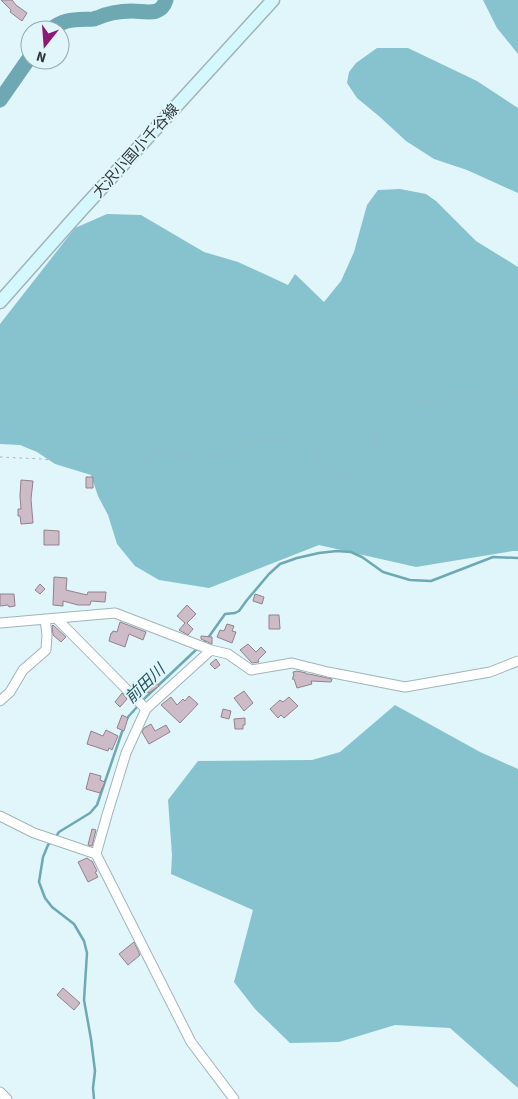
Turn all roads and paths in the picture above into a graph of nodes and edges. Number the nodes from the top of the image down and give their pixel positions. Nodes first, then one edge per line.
1 (273, 0) edge
2 (0, 302) edge
3 (518, 393) edge
4 (0, 457) edge
5 (57, 618) junction
6 (45, 619) junction
7 (0, 623) edge
8 (211, 650) junction
9 (518, 660) edge
10 (0, 701) edge
11 (146, 710) junction
12 (0, 816) edge
13 (96, 854) junction
14 (0, 1092) edge
15 (7, 1099) edge
16 (234, 1099) edge

1 - 2 main road, 大沢小国小千谷線
3 - 4 path
5 - 6 street
5 - 8 street
5 - 11 street
6 - 7 street
6 - 10 street
8 - 9 street
8 - 11 street
11 - 13 street
12 - 13 street
13 - 16 street
14 - 15 street

